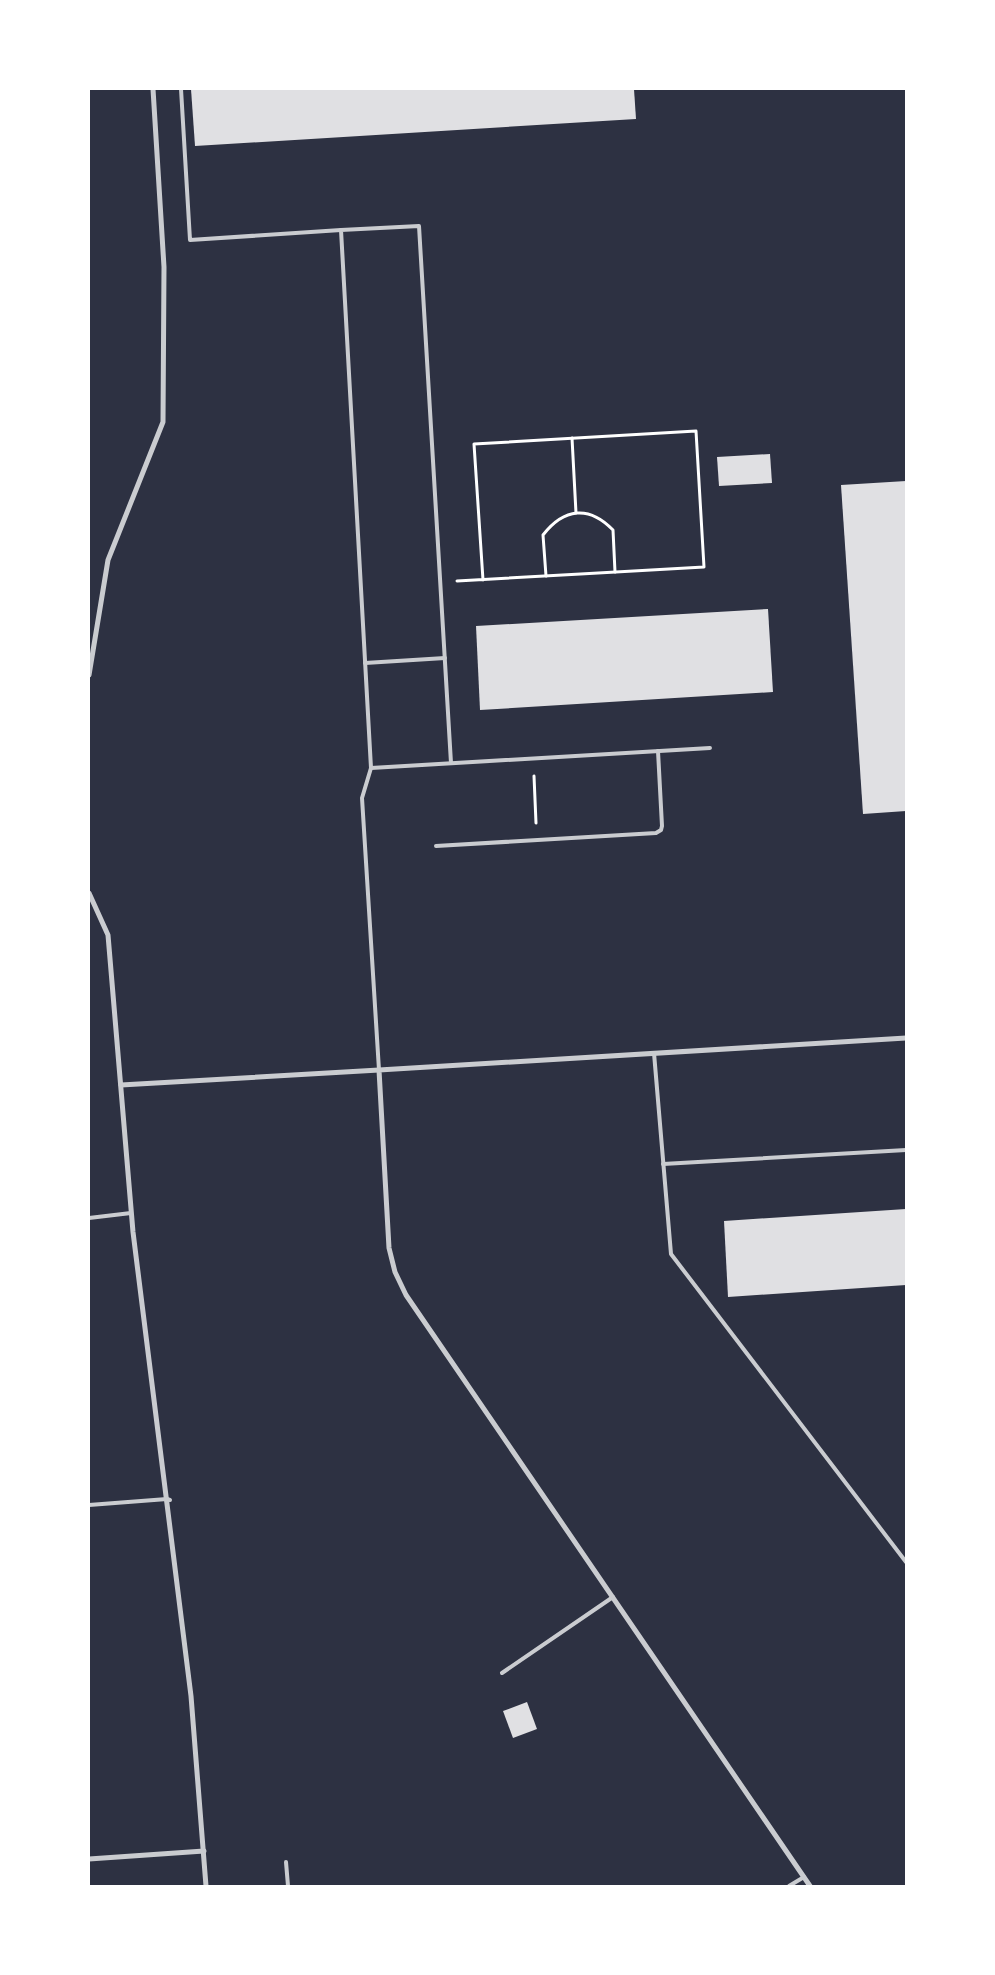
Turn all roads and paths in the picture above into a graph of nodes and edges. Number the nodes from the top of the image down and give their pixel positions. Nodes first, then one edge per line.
1 (153, 89) edge
2 (181, 89) edge
3 (341, 230) junction
4 (572, 438) junction
5 (576, 513) junction
6 (615, 572) junction
7 (546, 576) junction
8 (483, 580) junction
9 (440, 582) junction
10 (444, 658) junction
11 (365, 663) junction
12 (89, 675) edge
13 (710, 748) dead end
14 (658, 751) junction
15 (533, 758) junction
16 (451, 763) junction
17 (371, 768) junction
18 (537, 840) junction
19 (436, 846) dead end
20 (89, 893) edge
21 (906, 1038) edge
22 (654, 1053) junction
23 (379, 1070) junction
24 (120, 1085) junction
25 (906, 1150) edge
26 (663, 1164) junction
27 (131, 1213) junction
28 (89, 1218) edge
29 (169, 1500) junction
30 (89, 1505) edge
31 (906, 1562) edge
32 (613, 1597) junction
33 (502, 1673) dead end
34 (204, 1851) junction
35 (89, 1858) edge
36 (286, 1862) dead end
37 (804, 1877) junction
38 (206, 1886) edge
39 (288, 1886) edge
40 (789, 1886) edge
41 (810, 1886) edge

1 - 12 street
2 - 3 lane
3 - 9 lane
3 - 11 lane
4 - 5 path
4 - 6 path
4 - 8 path
5 - 6 path
5 - 7 path
6 - 7 path
7 - 8 path
8 - 9 path
9 - 10 lane
10 - 11 lane
10 - 16 lane
11 - 17 lane
13 - 14 lane
14 - 15 lane
14 - 18 lane
15 - 16 lane
15 - 18 path
16 - 17 lane
17 - 23 lane
18 - 19 lane
20 - 24 street
21 - 22 street
22 - 23 street
22 - 26 lane
23 - 24 street
23 - 32 street
24 - 27 street
25 - 26 lane
26 - 31 lane
27 - 28 lane
27 - 29 street
29 - 30 lane
29 - 34 street
32 - 33 lane
32 - 37 street
34 - 35 street
34 - 38 street
36 - 39 lane
37 - 40 lane
37 - 41 street

